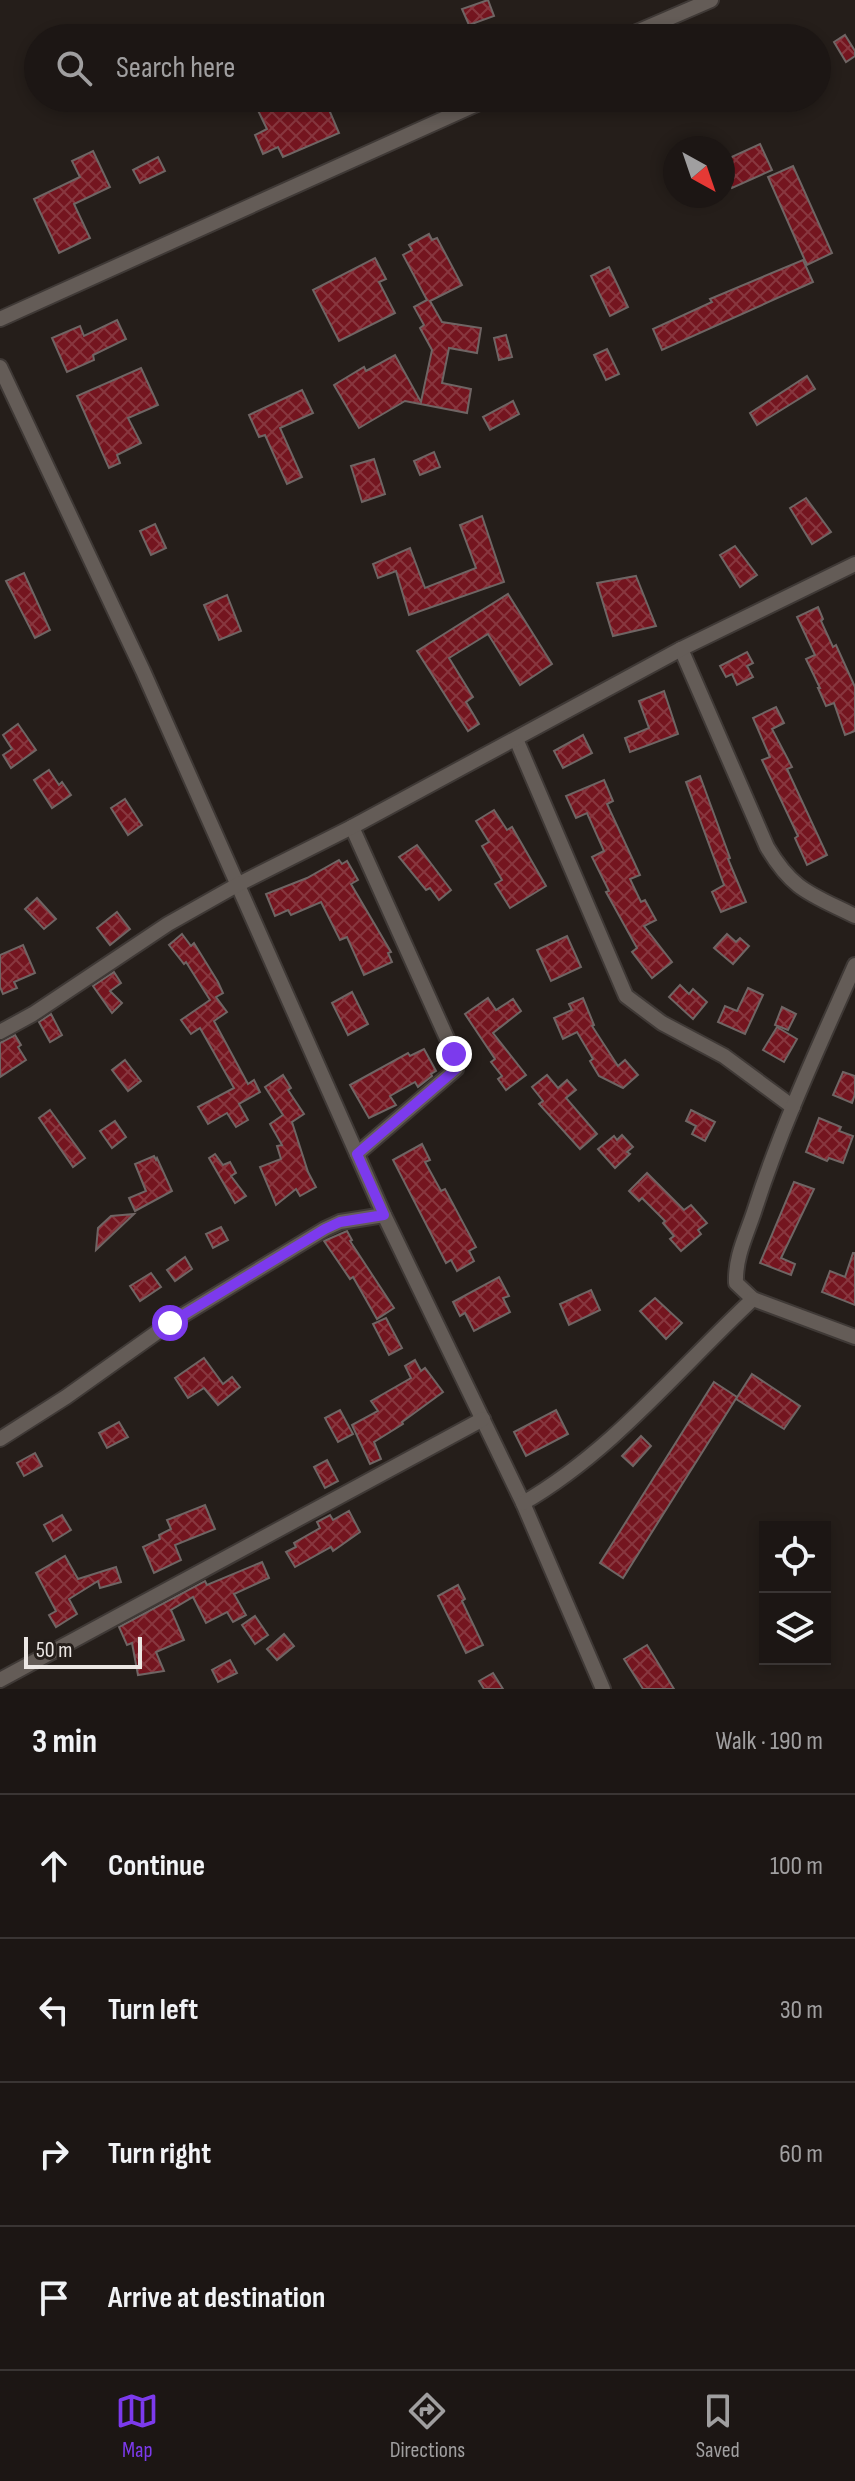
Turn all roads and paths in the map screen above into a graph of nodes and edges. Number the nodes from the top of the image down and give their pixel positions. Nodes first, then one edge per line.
1 (711, 0) edge
2 (676, 7) edge
3 (647, 24) edge
4 (459, 112) edge
5 (0, 319) edge
6 (0, 367) edge
7 (855, 564) edge
8 (681, 649) junction
9 (516, 739) junction
10 (352, 827) junction
11 (237, 885) junction
12 (855, 916) edge
13 (855, 965) edge
14 (0, 1032) edge
15 (793, 1107) junction
16 (357, 1154) junction
17 (384, 1215) junction
18 (753, 1299) junction
19 (855, 1337) edge
20 (483, 1419) junction
21 (0, 1439) edge
22 (523, 1503) junction
23 (0, 1680) edge
24 (603, 1689) edge

1 - 2 street
2 - 3 street
4 - 5 street
6 - 11 street
7 - 8 street
8 - 9 street
8 - 12 street
9 - 10 street
9 - 15 street
10 - 11 street
10 - 16 street
11 - 14 street
11 - 16 street
13 - 15 street
15 - 18 street
16 - 17 street
17 - 20 street
17 - 21 street
18 - 19 street
18 - 22 street
20 - 22 street
20 - 23 street
22 - 24 street

